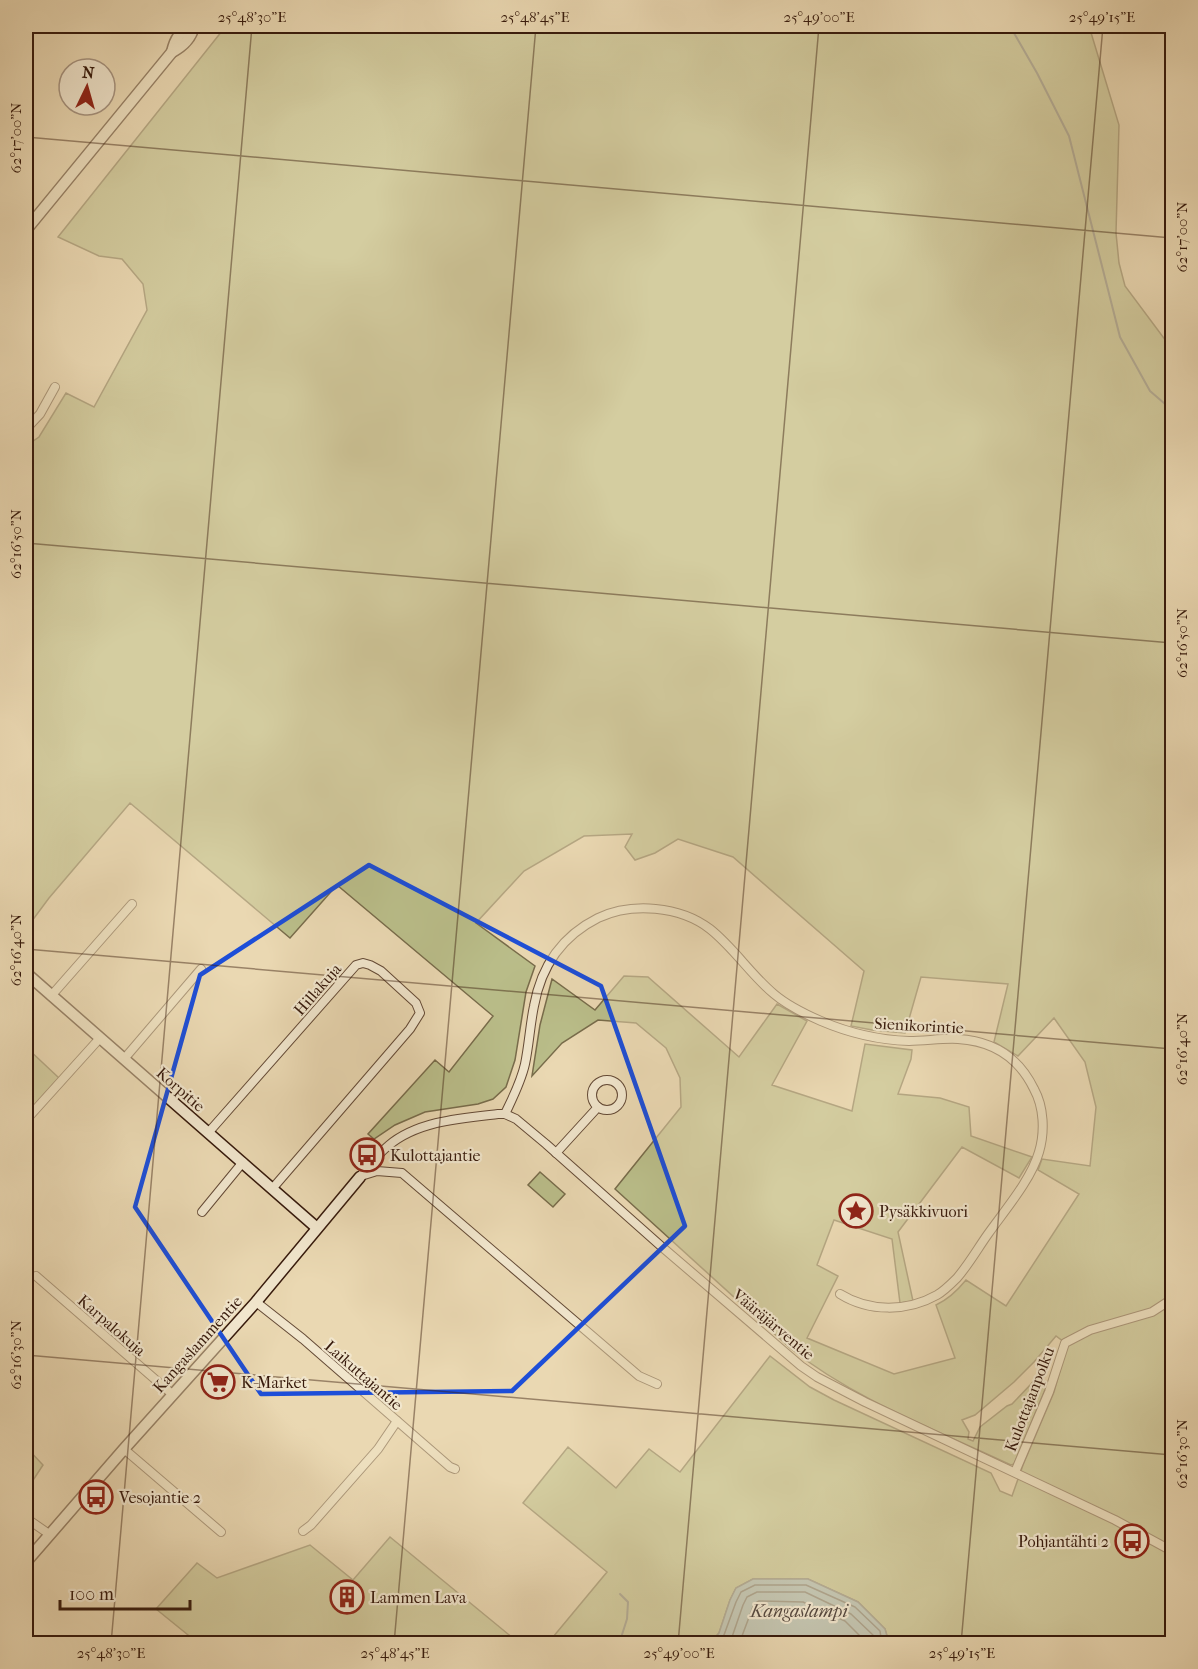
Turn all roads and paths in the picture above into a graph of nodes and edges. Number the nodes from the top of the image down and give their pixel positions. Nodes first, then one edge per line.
1 (194, 26) edge
2 (26, 230) edge
3 (55, 387) dead end
4 (26, 429) edge
5 (132, 904) dead end
6 (201, 969) dead end
7 (26, 973) edge
8 (51, 996) junction
9 (100, 1038) junction
10 (124, 1059) junction
11 (598, 1107) dead end
12 (505, 1114) junction
13 (26, 1120) edge
14 (208, 1132) junction
15 (556, 1153) junction
16 (243, 1162) junction
17 (360, 1177) junction
18 (272, 1189) junction
19 (201, 1212) dead end
20 (317, 1227) junction
21 (36, 1276) dead end
22 (840, 1294) dead end
23 (1173, 1299) edge
24 (256, 1302) junction
25 (657, 1384) dead end
26 (172, 1394) junction
27 (397, 1421) junction
28 (124, 1449) junction
29 (455, 1469) dead end
30 (1015, 1473) junction
31 (26, 1518) edge
32 (303, 1531) dead end
33 (221, 1532) dead end
34 (49, 1534) junction
35 (1173, 1551) edge
36 (26, 1562) edge

1 - 2 street
3 - 4 street
5 - 8 street
6 - 10 street
7 - 8 street, Korpitie
8 - 9 street, Korpitie
9 - 10 street, Korpitie
9 - 13 street
10 - 14 street, Korpitie
11 - 15 street
12 - 15 street, Vääräjärventie
12 - 17 street, Kangaslammentie
12 - 22 street, Sienikorintie
14 - 16 street, Korpitie
14 - 18 street, Hillakuja
15 - 30 street, Vääräjärventie
16 - 18 street, Korpitie
16 - 19 street
17 - 20 street, Kangaslammentie
17 - 25 street
18 - 20 street, Korpitie
20 - 24 street, Kangaslammentie
21 - 26 street, Karpalokuja
23 - 30 street, Kulottajanpolku
24 - 26 street, Kangaslammentie
24 - 27 street, Laikuttajantie
26 - 28 street, Kangaslammentie
27 - 29 street, Laikuttajantie
27 - 32 street
28 - 33 street
28 - 34 street, Kangaslammentie
30 - 35 street, Vääräjärventie
31 - 34 street
34 - 36 street, Kangaslammentie

